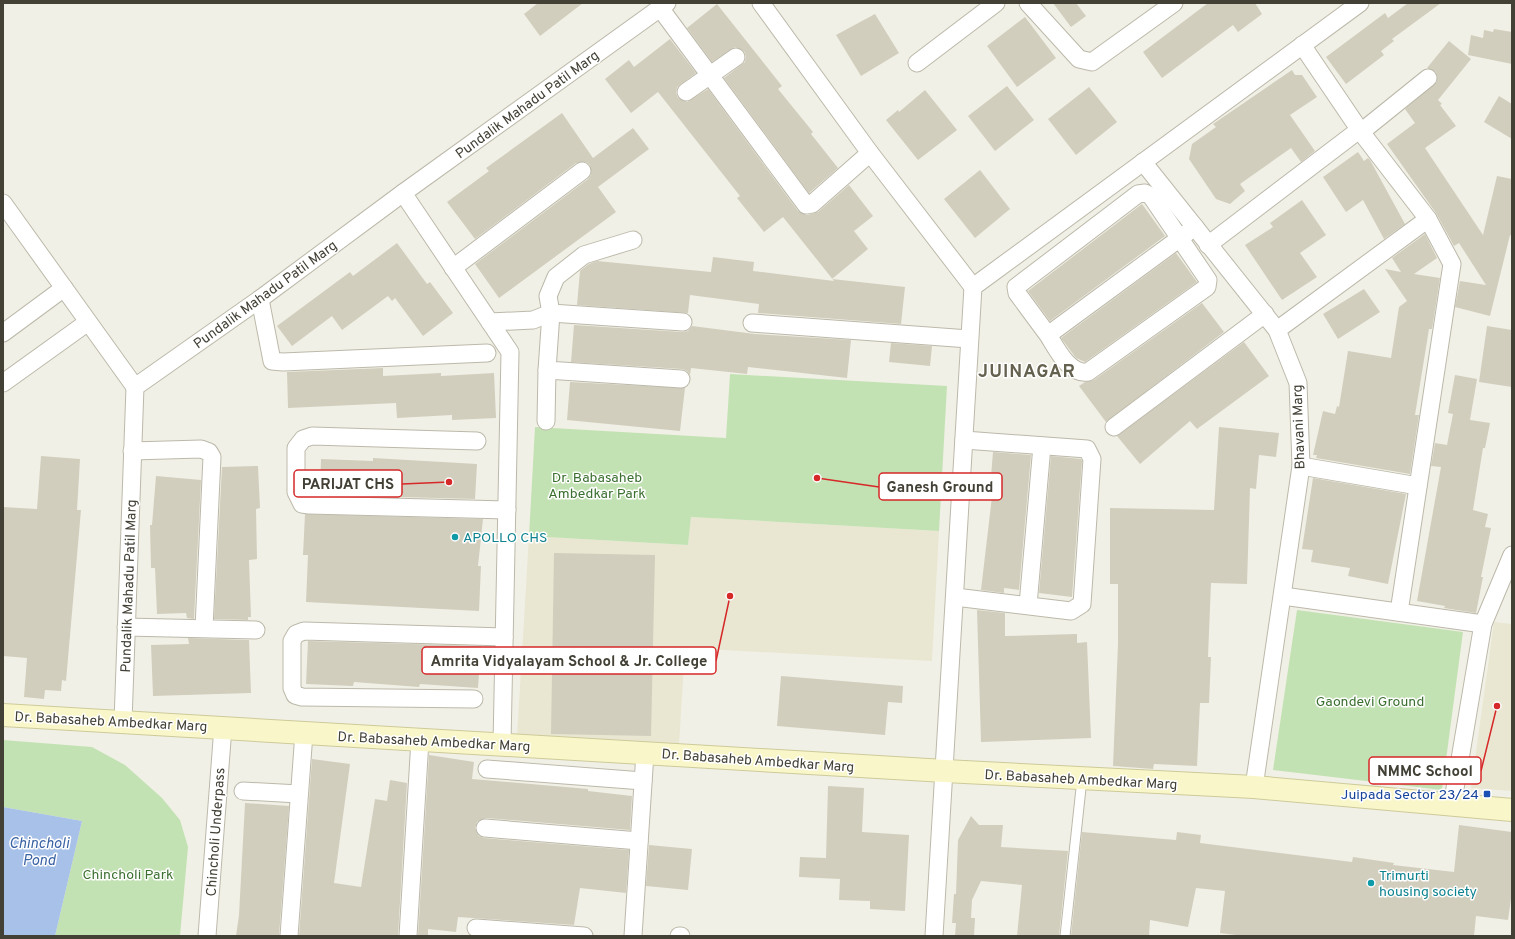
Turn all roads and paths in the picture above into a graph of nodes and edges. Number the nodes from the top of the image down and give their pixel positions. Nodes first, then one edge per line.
1 (761, 3) edge
2 (996, 3) edge
3 (1028, 3) edge
4 (1174, 3) edge
5 (1357, 4) edge
6 (663, 6) edge
7 (1302, 45) junction
8 (736, 57) dead end
9 (917, 63) dead end
10 (710, 76) junction
11 (1428, 78) dead end
12 (686, 92) dead end
13 (1360, 131) junction
14 (870, 153) junction
15 (1143, 162) junction
16 (582, 171) dead end
17 (403, 193) junction
18 (3, 203) edge
19 (1428, 219) junction
20 (1194, 227) junction
21 (1180, 238) junction
22 (632, 240) dead end
23 (1208, 245) junction
24 (453, 268) junction
25 (973, 287) junction
26 (64, 288) junction
27 (260, 299) junction
28 (550, 313) junction
29 (1265, 314) junction
30 (88, 322) junction
31 (490, 322) junction
32 (683, 322) dead end
33 (752, 323) dead end
34 (1277, 330) junction
35 (3, 333) edge
36 (1048, 335) junction
37 (969, 339) junction
38 (487, 353) dead end
39 (547, 370) junction
40 (681, 379) dead end
41 (3, 383) edge
42 (134, 387) junction
43 (546, 421) dead end
44 (1114, 427) dead end
45 (964, 440) junction
46 (476, 442) dead end
47 (1042, 446) junction
48 (132, 451) junction
49 (1301, 466) junction
50 (1418, 486) junction
51 (507, 510) junction
52 (1512, 555) edge
53 (1283, 596) junction
54 (955, 597) junction
55 (1028, 605) junction
56 (1400, 612) junction
57 (1483, 624) junction
58 (126, 627) junction
59 (204, 628) junction
60 (256, 630) dead end
61 (504, 637) junction
62 (474, 699) dead end
63 (3, 715) edge
64 (123, 722) junction
65 (223, 727) junction
66 (304, 733) junction
67 (420, 740) junction
68 (502, 744) junction
69 (645, 753) junction
70 (487, 769) dead end
71 (945, 772) junction
72 (1082, 779) junction
73 (643, 781) junction
74 (1254, 787) junction
75 (243, 791) dead end
76 (299, 794) junction
77 (1452, 806) junction
78 (1512, 810) edge
79 (485, 828) dead end
80 (639, 841) junction
81 (476, 928) dead end
82 (207, 936) edge
83 (289, 936) edge
84 (408, 936) edge
85 (584, 936) edge
86 (633, 936) edge
87 (934, 936) edge
88 (1065, 936) edge

1 - 14 street
2 - 9 street
3 - 4 street
5 - 7 street
6 - 10 street
6 - 17 street, Pundalik Mahadu Patil Marg
7 - 13 street
7 - 15 street
8 - 10 street
10 - 12 street
10 - 14 street
11 - 13 street
13 - 19 street
13 - 23 street
14 - 25 street
15 - 20 street, Bhavani Marg
15 - 25 street
16 - 24 street
17 - 24 street
17 - 27 street, Pundalik Mahadu Patil Marg
18 - 26 street
19 - 34 street
19 - 50 street
20 - 21 street
20 - 23 street, Bhavani Marg
21 - 36 street
21 - 36 street
21 - 36 street
22 - 28 street
23 - 29 street, Bhavani Marg
24 - 31 street
25 - 37 street
26 - 30 street
26 - 35 street
27 - 38 street
27 - 42 street, Pundalik Mahadu Patil Marg
28 - 31 street
28 - 32 street
28 - 39 street
29 - 34 street, Bhavani Marg
29 - 44 street
30 - 41 street
30 - 42 street
31 - 51 street
33 - 37 street
34 - 49 street, Bhavani Marg
37 - 45 street
39 - 40 street
39 - 43 street
42 - 48 street, Pundalik Mahadu Patil Marg
45 - 47 street
45 - 54 street
46 - 51 street
47 - 55 street
47 - 55 street
48 - 58 street, Pundalik Mahadu Patil Marg
48 - 59 street
49 - 50 street
49 - 53 street, Bhavani Marg
50 - 56 street
51 - 61 street
52 - 57 street
53 - 56 street
53 - 74 street, Bhavani Marg
54 - 55 street
54 - 71 street
56 - 57 street
57 - 77 street
58 - 59 street
58 - 64 street, Pundalik Mahadu Patil Marg
59 - 60 street
61 - 62 street
61 - 68 street
63 - 64 main road, Dr. Babasaheb Ambedkar Marg
64 - 65 main road, Dr. Babasaheb Ambedkar Marg
65 - 66 main road, Dr. Babasaheb Ambedkar Marg
65 - 82 street, Chincholi Underpass
66 - 67 main road, Dr. Babasaheb Ambedkar Marg
66 - 76 street
67 - 68 main road, Dr. Babasaheb Ambedkar Marg
67 - 84 street
68 - 69 main road, Dr. Babasaheb Ambedkar Marg
69 - 71 main road, Dr. Babasaheb Ambedkar Marg
69 - 73 street
70 - 73 street
71 - 72 main road, Dr. Babasaheb Ambedkar Marg
71 - 87 street
72 - 74 main road, Dr. Babasaheb Ambedkar Marg
72 - 88 lane
73 - 80 street
74 - 77 main road, Dr. Babasaheb Ambedkar Marg
75 - 76 street
76 - 83 street
77 - 78 main road, Dr. Babasaheb Ambedkar Marg
79 - 80 street
80 - 86 street
81 - 85 street

